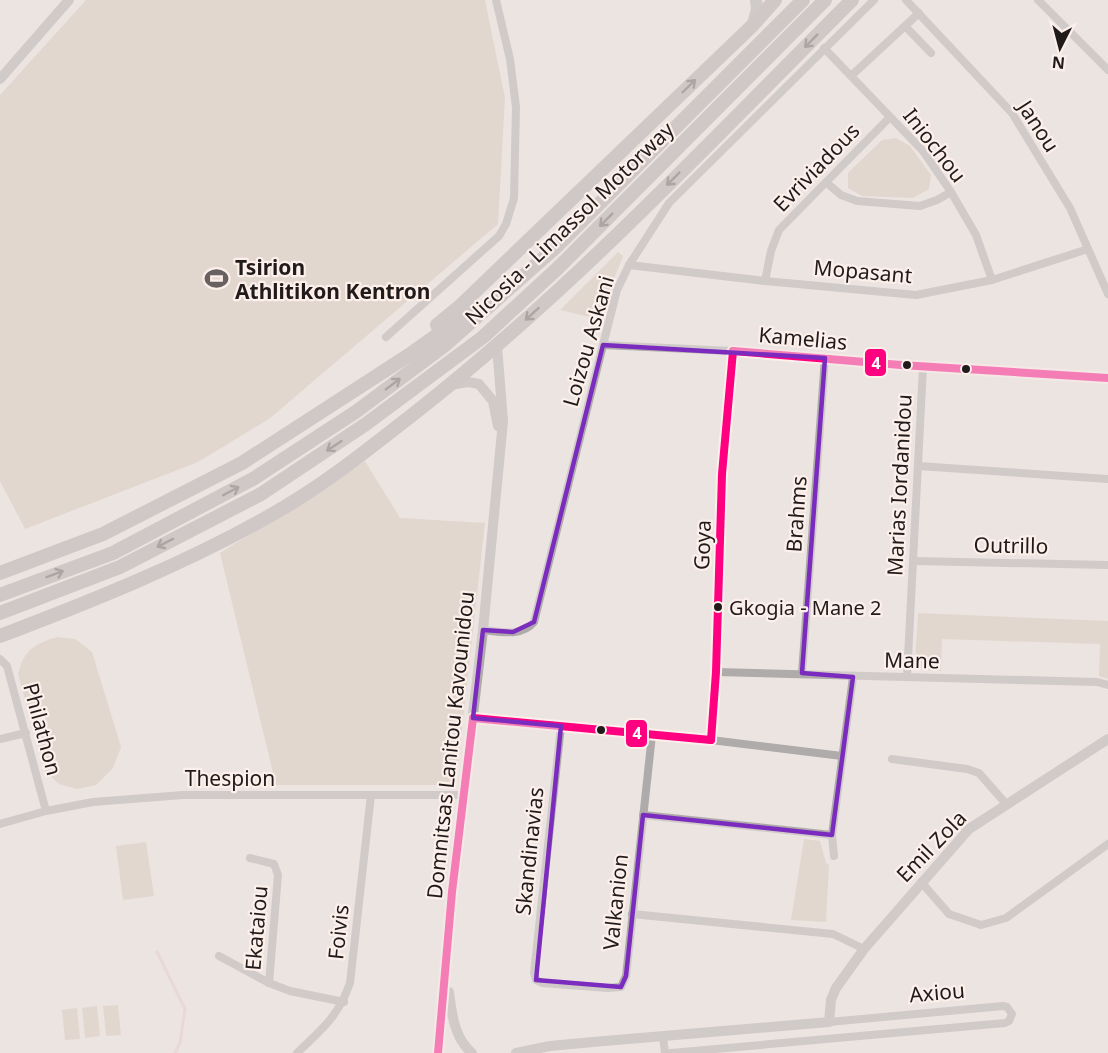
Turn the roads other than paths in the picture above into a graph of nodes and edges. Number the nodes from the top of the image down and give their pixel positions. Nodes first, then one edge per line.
1 (69, 0) edge
2 (496, 0) edge
3 (756, 0) edge
4 (775, 0) edge
5 (803, 0) edge
6 (825, 0) edge
7 (852, 0) edge
8 (874, 0) edge
9 (906, 0) edge
10 (1038, 0) edge
11 (919, 13) junction
12 (752, 26) junction
13 (905, 26) junction
14 (824, 48) junction
15 (931, 53) dead end
16 (1108, 70) edge
17 (851, 76) junction
18 (0, 79) edge
19 (890, 117) junction
20 (827, 183) junction
21 (951, 192) junction
22 (1088, 249) junction
23 (629, 265) junction
24 (521, 277) junction
25 (992, 280) junction
26 (765, 281) junction
27 (1108, 294) edge
28 (386, 337) dead end
29 (483, 337) junction
30 (603, 345) junction
31 (497, 346) junction
32 (733, 351) junction
33 (825, 358) junction
34 (923, 367) junction
35 (1108, 378) edge
36 (450, 385) junction
37 (350, 393) junction
38 (500, 442) junction
39 (918, 466) junction
40 (335, 473) junction
41 (1108, 479) edge
42 (913, 561) junction
43 (1108, 565) edge
44 (0, 573) edge
45 (0, 595) edge
46 (0, 613) edge
47 (483, 630) junction
48 (0, 636) edge
49 (0, 658) edge
50 (716, 672) junction
51 (802, 674) junction
52 (853, 677) junction
53 (907, 677) junction
54 (1108, 686) edge
55 (473, 718) junction
56 (561, 726) junction
57 (26, 733) junction
58 (652, 735) junction
59 (0, 739) edge
60 (1108, 739) edge
61 (711, 740) junction
62 (842, 756) junction
63 (892, 759) dead end
64 (371, 795) junction
65 (464, 795) junction
66 (1007, 805) junction
67 (46, 811) junction
68 (643, 815) junction
69 (0, 824) edge
70 (832, 835) junction
71 (1108, 844) edge
72 (834, 856) dead end
73 (250, 858) dead end
74 (921, 882) junction
75 (632, 914) junction
76 (864, 949) junction
77 (219, 956) dead end
78 (446, 977) junction
79 (536, 980) joint
80 (269, 983) junction
81 (344, 1002) junction
82 (829, 1022) junction
83 (663, 1036) junction
84 (297, 1053) edge
85 (438, 1053) edge
86 (472, 1053) edge
87 (516, 1053) edge
88 (665, 1053) edge
89 (671, 1053) edge

1 - 18 street
2 - 28 street
3 - 12 main road
4 - 12 highway
5 - 24 highway, Nicosia - Limassol Motorway
6 -> 29 highway, Nicosia - Limassol Motorway
7 -> 31 highway
8 - 14 street, Loizou Askani
9 - 11 street, Janou
10 - 16 street
11 - 13 street
11 - 22 street, Janou
37 -> 12 highway
13 - 15 street
13 - 17 street
14 - 17 street, Iniochou
14 - 23 street, Loizou Askani
17 - 19 street, Iniochou
19 - 20 street, Evriviadous
19 - 21 street, Iniochou
20 - 21 street
20 - 26 street, Evriviadous
21 - 25 street, Iniochou
22 - 25 street, Mopasant
22 - 27 street, Janou
23 - 26 street, Mopasant
23 - 30 street, Loizou Askani
24 - 37 highway
45 -> 24 highway, Nicosia - Limassol Motorway
25 - 26 street, Mopasant
29 - 40 highway
29 -> 46 highway, Nicosia - Limassol Motorway
30 - 32 street, Kamelias
30 - 47 street, Loizou Askani
31 - 36 highway
31 - 38 street, Domnitsas Lanitou Kavounidou
32 - 33 street, Kamelias
32 - 50 street, Goya
33 - 34 street, Kamelias
33 - 51 street, Brahms
34 - 35 street, Kamelias
34 - 39 street, Marias Iordanidou
36 - 38 street, Domnitsas Lanitou Kavounidou
36 - 40 highway
37 - 44 highway
38 - 47 street, Domnitsas Lanitou Kavounidou
39 - 41 street
39 - 42 street, Marias Iordanidou
40 - 48 highway
42 - 43 street, Outrillo
42 - 53 street, Marias Iordanidou
47 - 55 street, Domnitsas Lanitou Kavounidou
49 - 57 street, Philathon
50 - 51 street, Mane
50 - 61 street, Goya
51 - 52 street, Mane
52 - 53 street, Mane
52 - 62 street
53 - 54 street, Mane
55 - 56 street
55 - 65 street, Domnitsas Lanitou Kavounidou
56 - 58 street
56 - 79 street, Skandinavias
57 - 59 street
57 - 67 street, Philathon
58 - 61 street
58 - 68 street, Valkanion
60 - 66 street, Emil Zola
61 - 62 street
62 - 70 street
63 - 66 street
64 - 65 street, Thespion
64 - 67 street, Thespion
64 - 81 street, Foivis
65 - 78 street, Domnitsas Lanitou Kavounidou
66 - 74 street, Emil Zola
67 - 69 street, Thespion
68 - 70 street
68 - 75 street, Valkanion
70 - 72 street
71 - 74 street
73 - 80 street, Ekataiou
74 - 76 street, Emil Zola
75 - 76 street
75 - 79 street, Valkanion
76 - 82 street, Emil Zola
77 - 80 street
78 - 85 street, Domnitsas Lanitou Kavounidou
78 - 86 street
80 - 81 street
81 - 84 street, Foivis
82 - 83 street, Axiou
82 - 89 street, Axiou
83 - 87 street, Axiou
83 - 88 street

